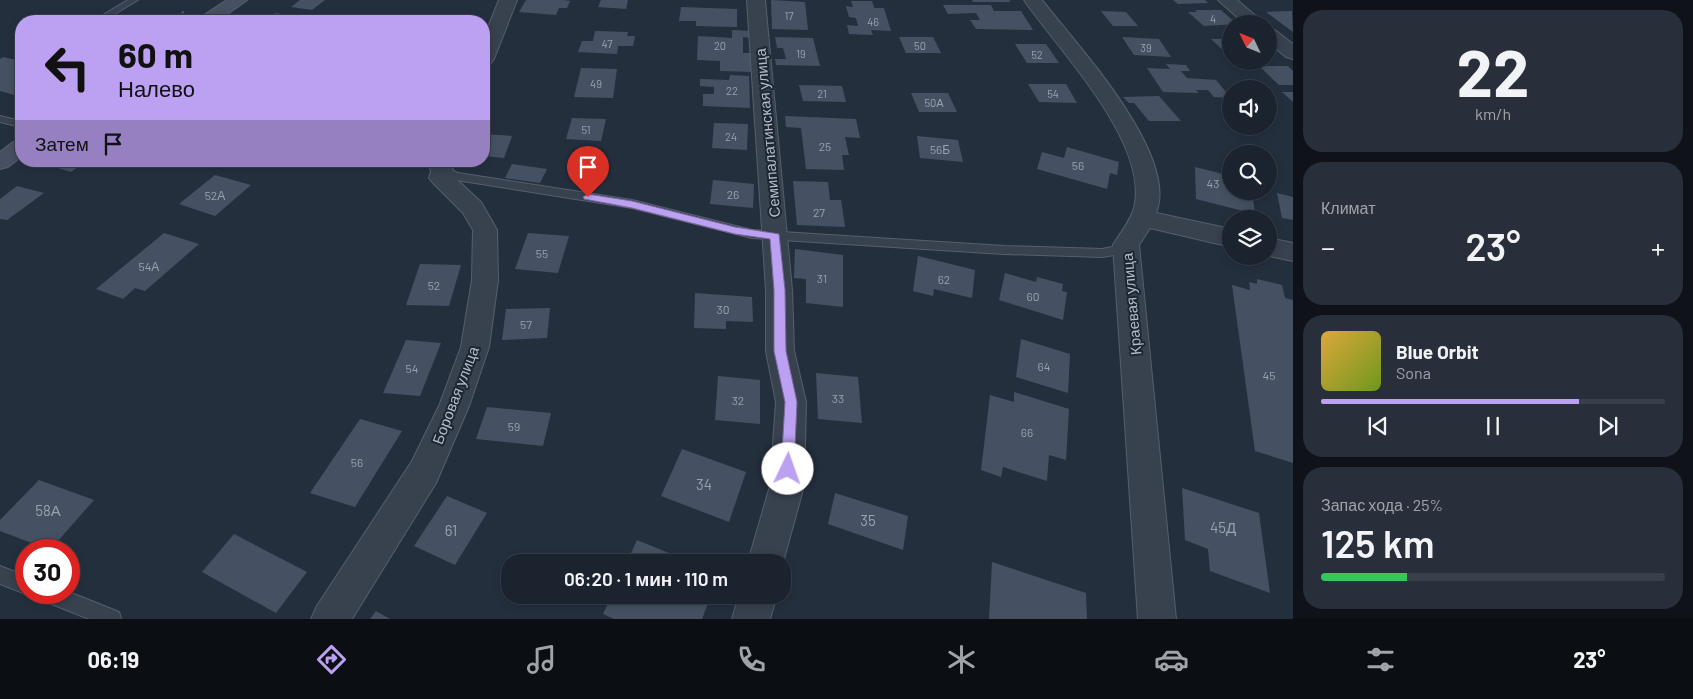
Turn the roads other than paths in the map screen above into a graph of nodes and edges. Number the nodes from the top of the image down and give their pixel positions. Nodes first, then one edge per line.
1 (134, 0) edge
2 (238, 0) edge
3 (508, 0) edge
4 (756, 0) edge
5 (1033, 0) edge
6 (1227, 0) edge
7 (108, 15) edge
8 (216, 15) edge
9 (1245, 15) edge
10 (1278, 42) edge
11 (490, 45) edge
12 (1293, 54) edge
13 (0, 119) edge
14 (15, 123) edge
15 (15, 151) edge
16 (0, 162) edge
17 (440, 167) edge
18 (442, 167) edge
19 (1142, 218) junction
20 (775, 236) junction
21 (1222, 236) edge
22 (1126, 245) junction
23 (1277, 249) edge
24 (1293, 252) edge
25 (768, 554) edge
26 (0, 575) edge
27 (15, 581) edge
28 (75, 604) edge
29 (755, 604) edge
30 (112, 619) edge
31 (330, 619) edge
32 (751, 619) edge
33 (1158, 619) edge

1 - 7 lane
2 - 8 main road
3 - 11 street
4 - 20 street, Семипалатинская улица
5 - 19 street, Краевая улица
6 - 9 street
10 - 12 street
13 - 14 lane
15 - 16 main road
17 - 31 street, Боровая улица
18 - 20 lane
19 - 21 street
19 - 22 street, Краевая улица
20 - 22 lane
20 - 25 street, Семипалатинская улица
22 - 33 street, Краевая улица
23 - 24 street
26 - 27 lane
28 - 30 lane
29 - 32 street

